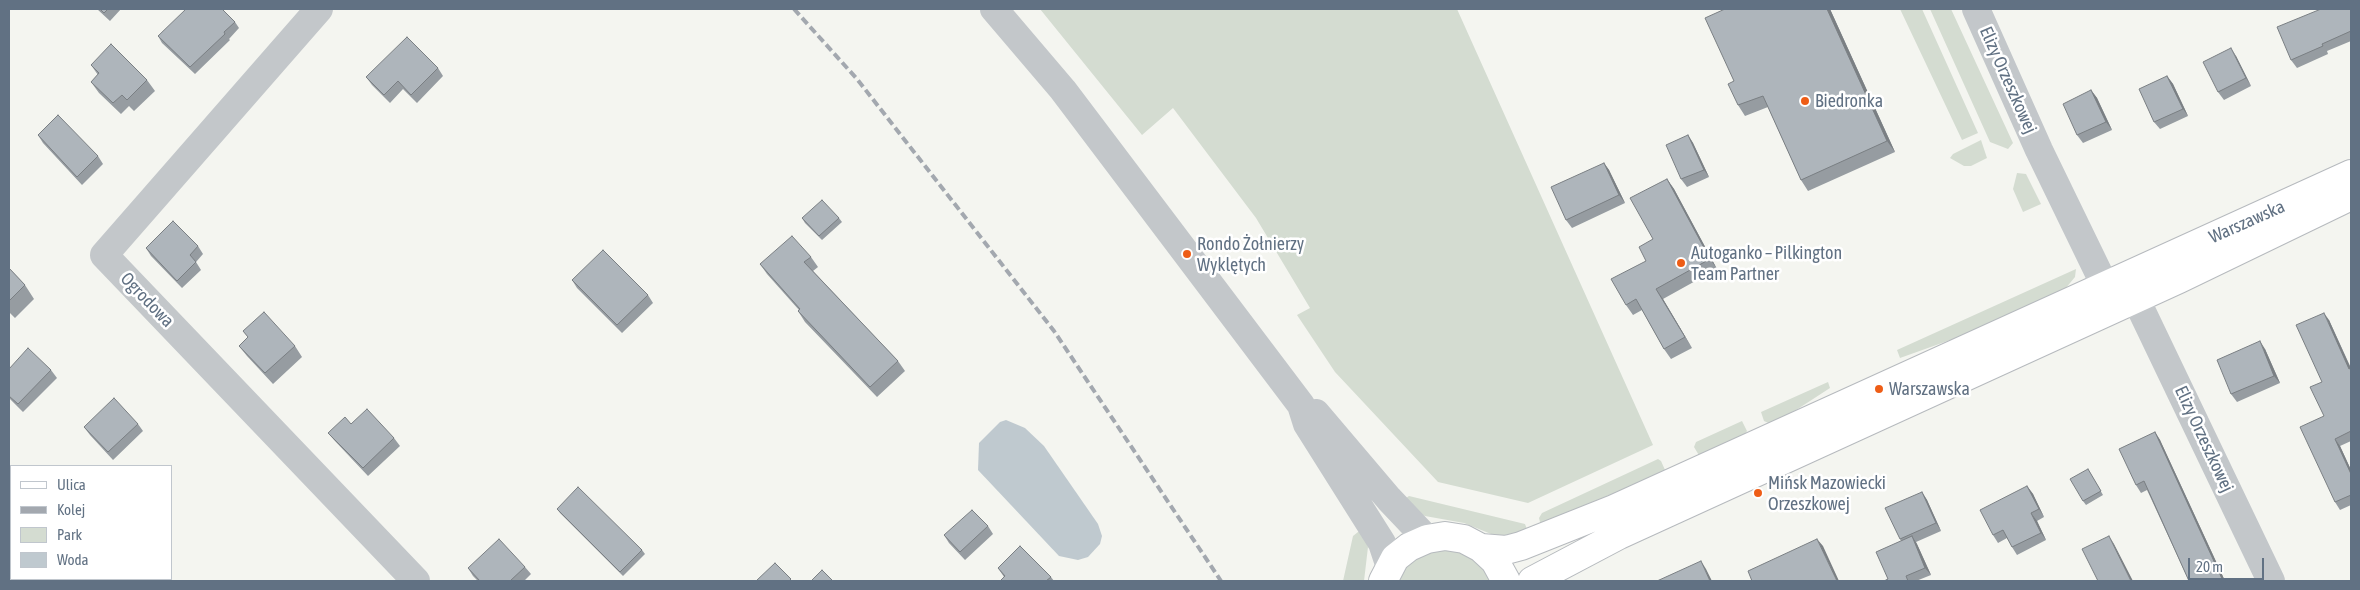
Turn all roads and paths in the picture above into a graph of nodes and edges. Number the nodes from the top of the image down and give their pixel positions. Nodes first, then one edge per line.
1 (319, 9) edge
2 (994, 9) edge
3 (1976, 9) edge
4 (2351, 174) edge
5 (2351, 196) edge
6 (2093, 292) junction
7 (2136, 298) junction
8 (1301, 405) junction
9 (1427, 539) junction
10 (1481, 548) junction
11 (1386, 574) edge
12 (416, 581) edge
13 (1506, 581) edge
14 (1532, 581) edge
15 (2271, 581) edge

1 - 12 street, Ogrodowa
2 - 8 street
3 - 6 street, Elizy Orzeszkowej
4 - 6 main road, Warszawska
5 - 7 main road, Warszawska
6 - 7 main road
6 - 10 main road, Warszawska
7 - 14 main road, Warszawska
7 - 15 street, Elizy Orzeszkowej
8 - 9 street
8 - 11 street
9 - 10 main road
9 - 11 main road
10 - 13 main road

